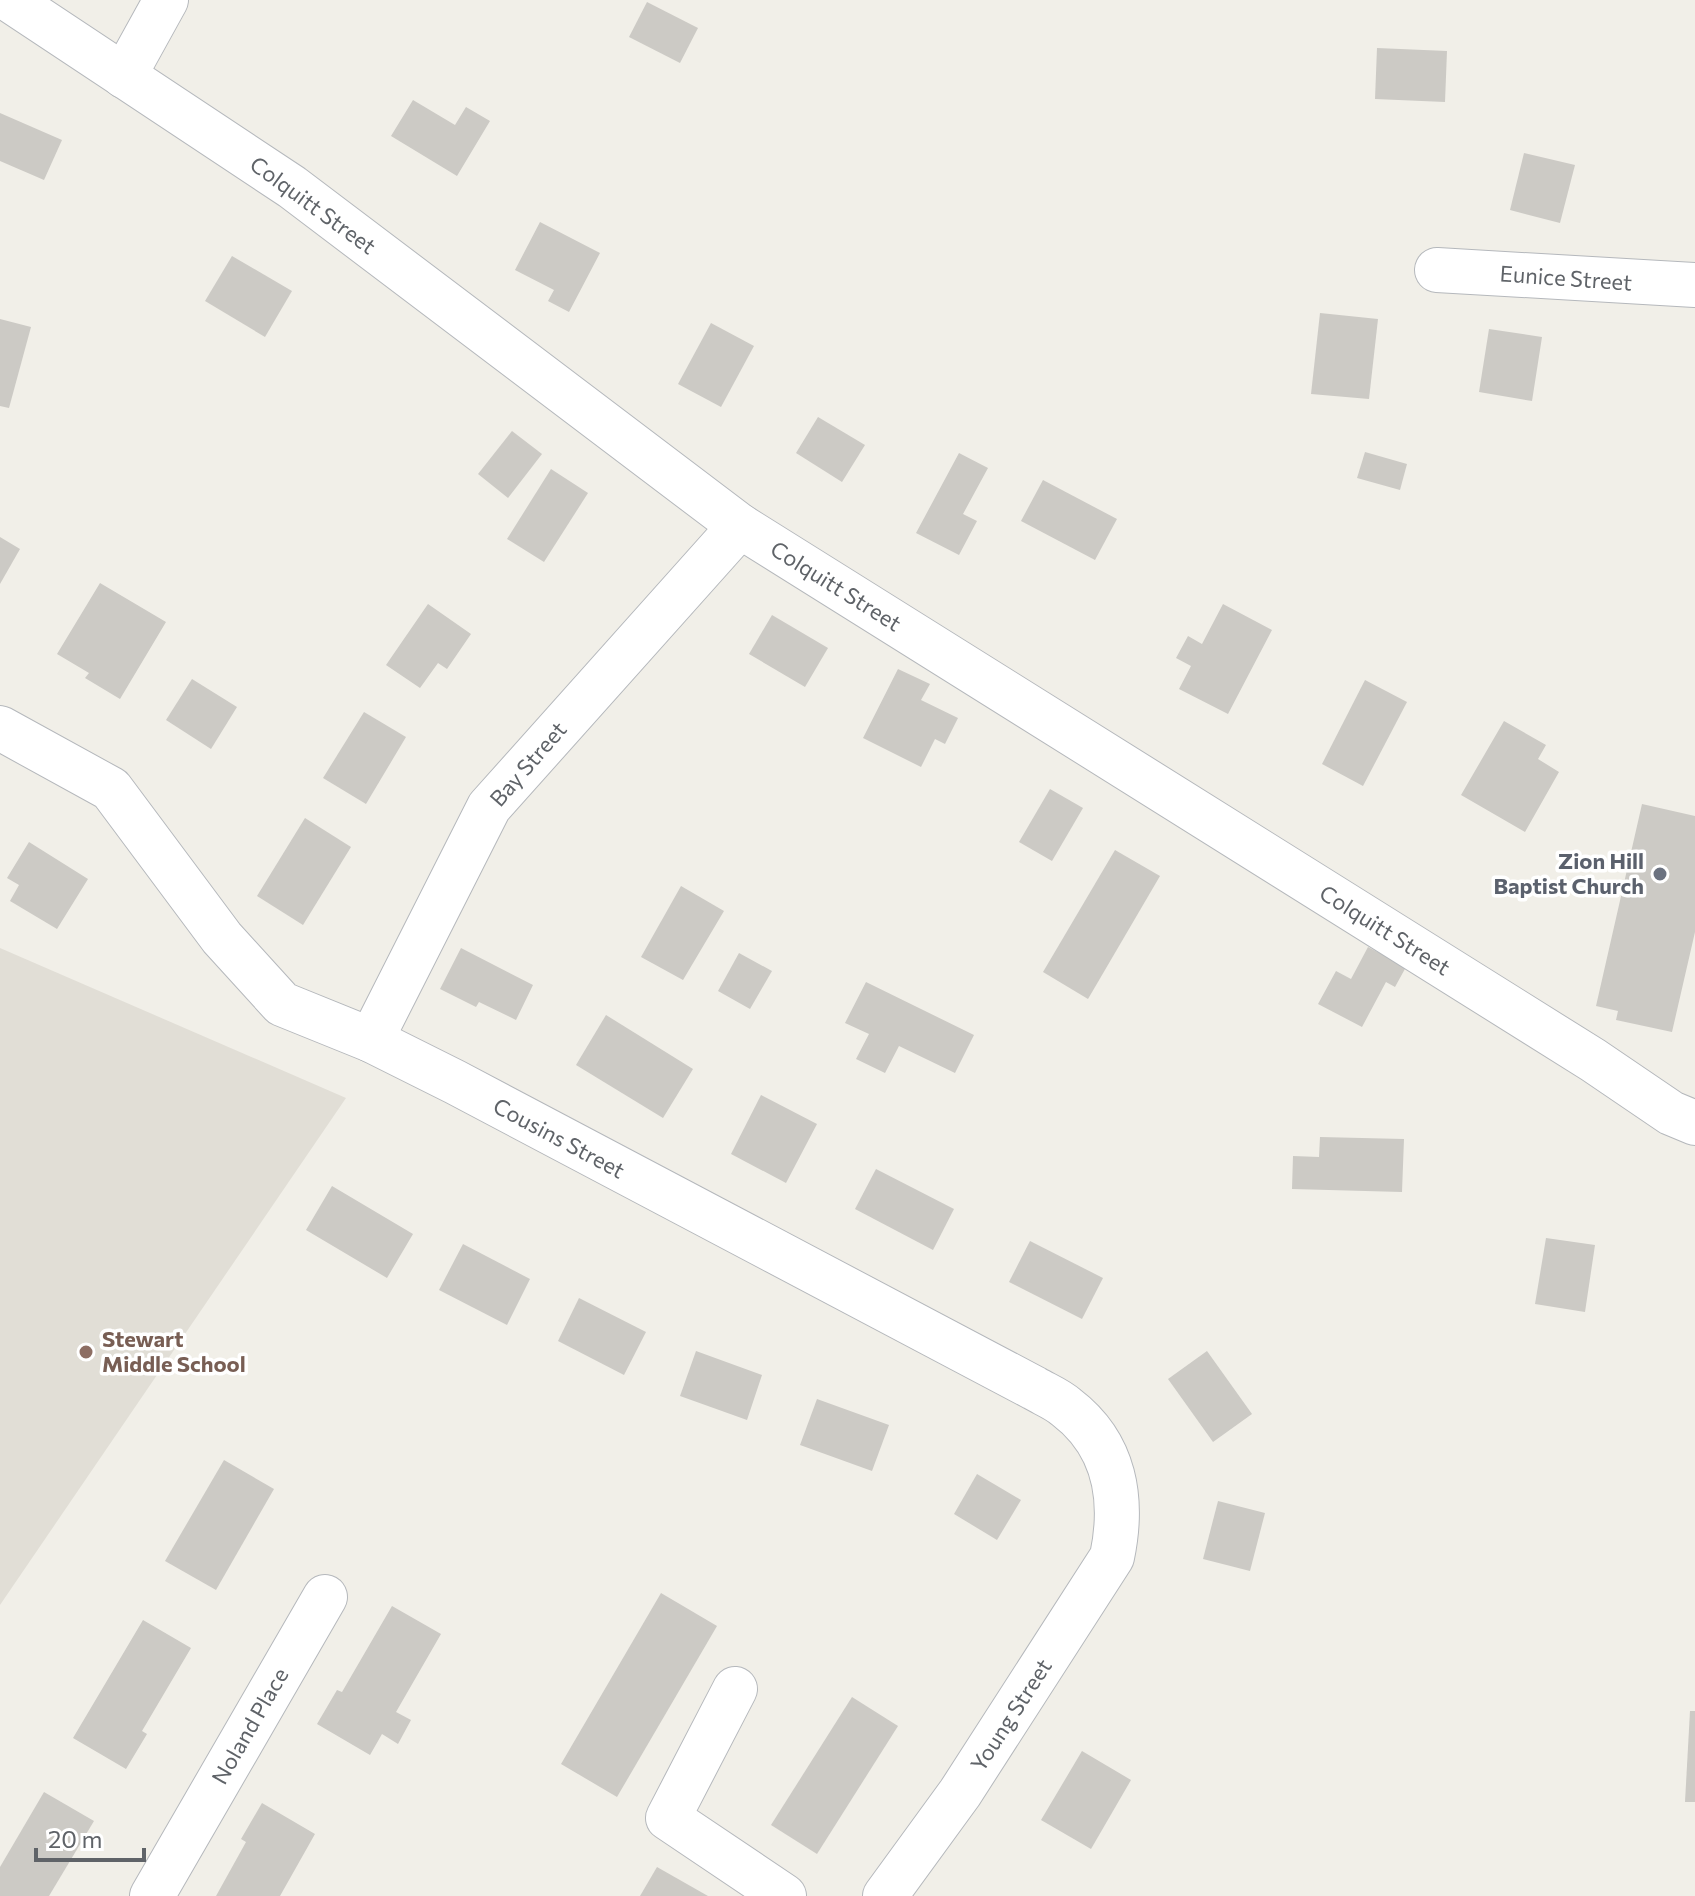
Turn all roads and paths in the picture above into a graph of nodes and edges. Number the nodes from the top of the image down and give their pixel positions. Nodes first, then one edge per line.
1 (10, 0) edge
2 (166, 0) edge
3 (124, 76) junction
4 (1437, 270) dead end
5 (1695, 285) edge
6 (740, 526) junction
7 (0, 728) edge
8 (371, 1040) junction
9 (1695, 1123) edge
10 (1119, 1525) joint
11 (325, 1597) dead end
12 (735, 1689) dead end
13 (152, 1896) edge
14 (784, 1896) edge
15 (885, 1896) edge

1 - 3 street, Colquitt Street
2 - 3 street
3 - 6 street, Colquitt Street
4 - 5 street, Eunice Street
6 - 8 street, Bay Street
6 - 9 street, Colquitt Street
7 - 8 street, Cousins Street
8 - 10 street, Cousins Street
10 - 15 street, Young Street
11 - 13 street, Noland Place
12 - 14 street

